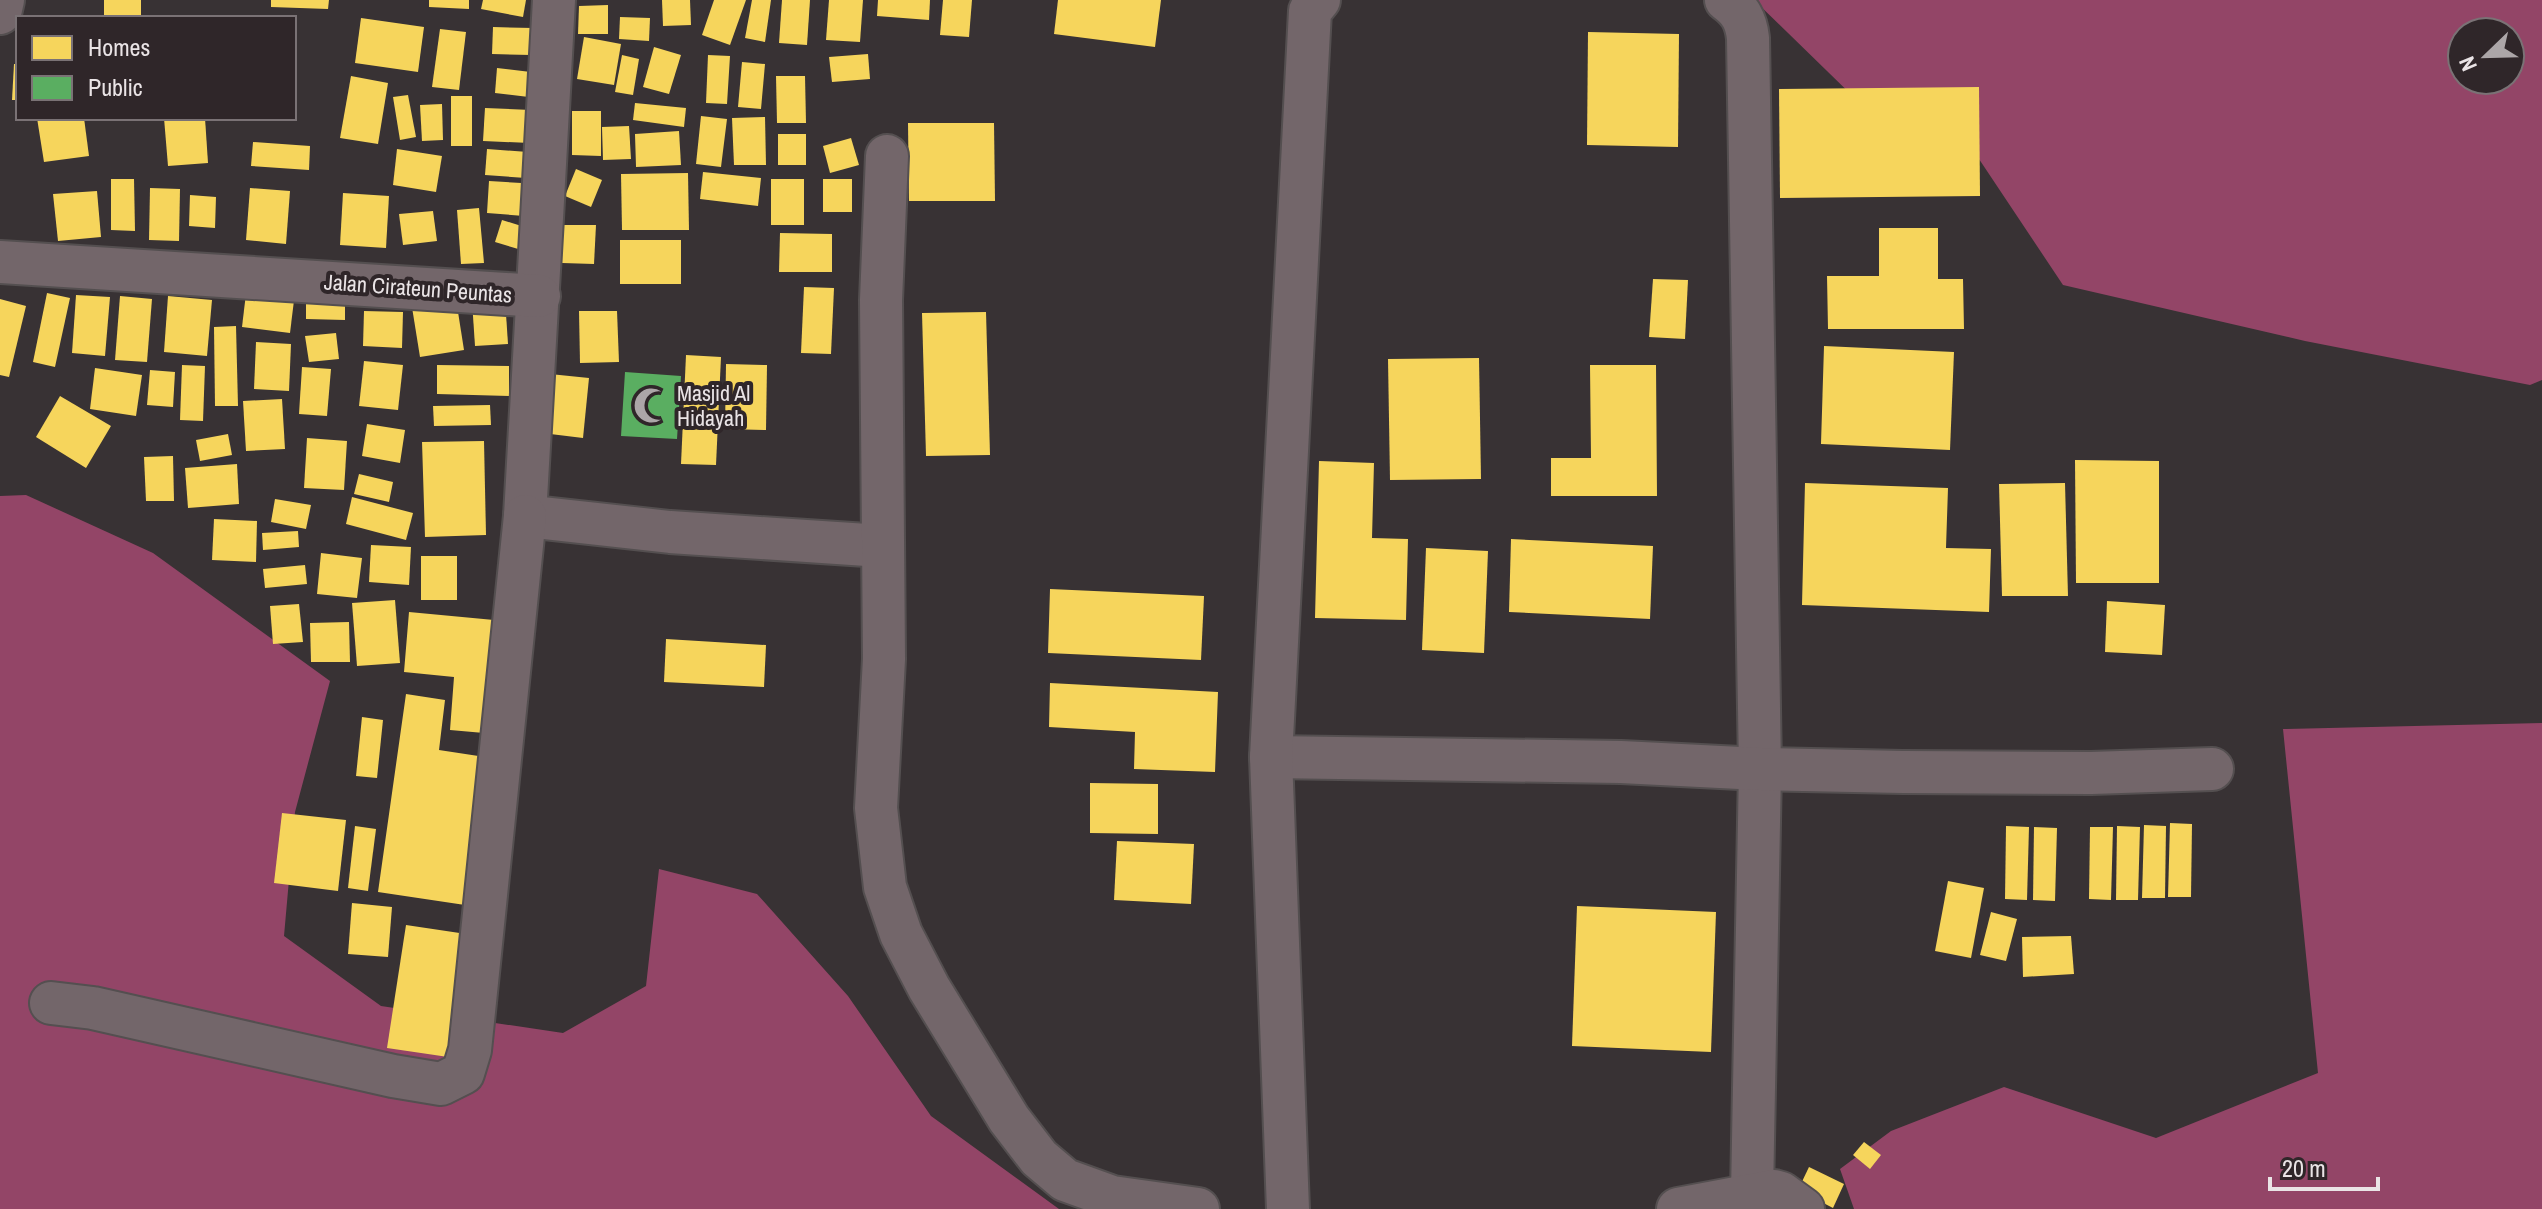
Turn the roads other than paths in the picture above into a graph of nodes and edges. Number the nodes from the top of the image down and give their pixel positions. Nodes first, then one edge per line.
1 (3, 0) edge
2 (554, 0) edge
3 (1319, 0) edge
4 (1726, 0) edge
5 (0, 13) edge
6 (887, 156) dead end
7 (0, 262) edge
8 (539, 296) junction
9 (525, 516) junction
10 (882, 546) junction
11 (1271, 757) junction
12 (1760, 769) junction
13 (2212, 769) dead end
14 (51, 1003) dead end
15 (1752, 1194) junction
16 (1198, 1209) edge
17 (1288, 1209) edge
18 (1678, 1209) edge
19 (1803, 1209) edge

1 - 5 street
2 - 8 street, Jalan Cirateun Peuntas
3 - 11 street
4 - 12 street
6 - 10 street
7 - 8 street, Jalan Cirateun Peuntas
8 - 9 street
9 - 10 street
9 - 14 street
10 - 16 street
11 - 12 street
11 - 17 street
12 - 13 street
12 - 15 street
15 - 18 street
15 - 19 street

